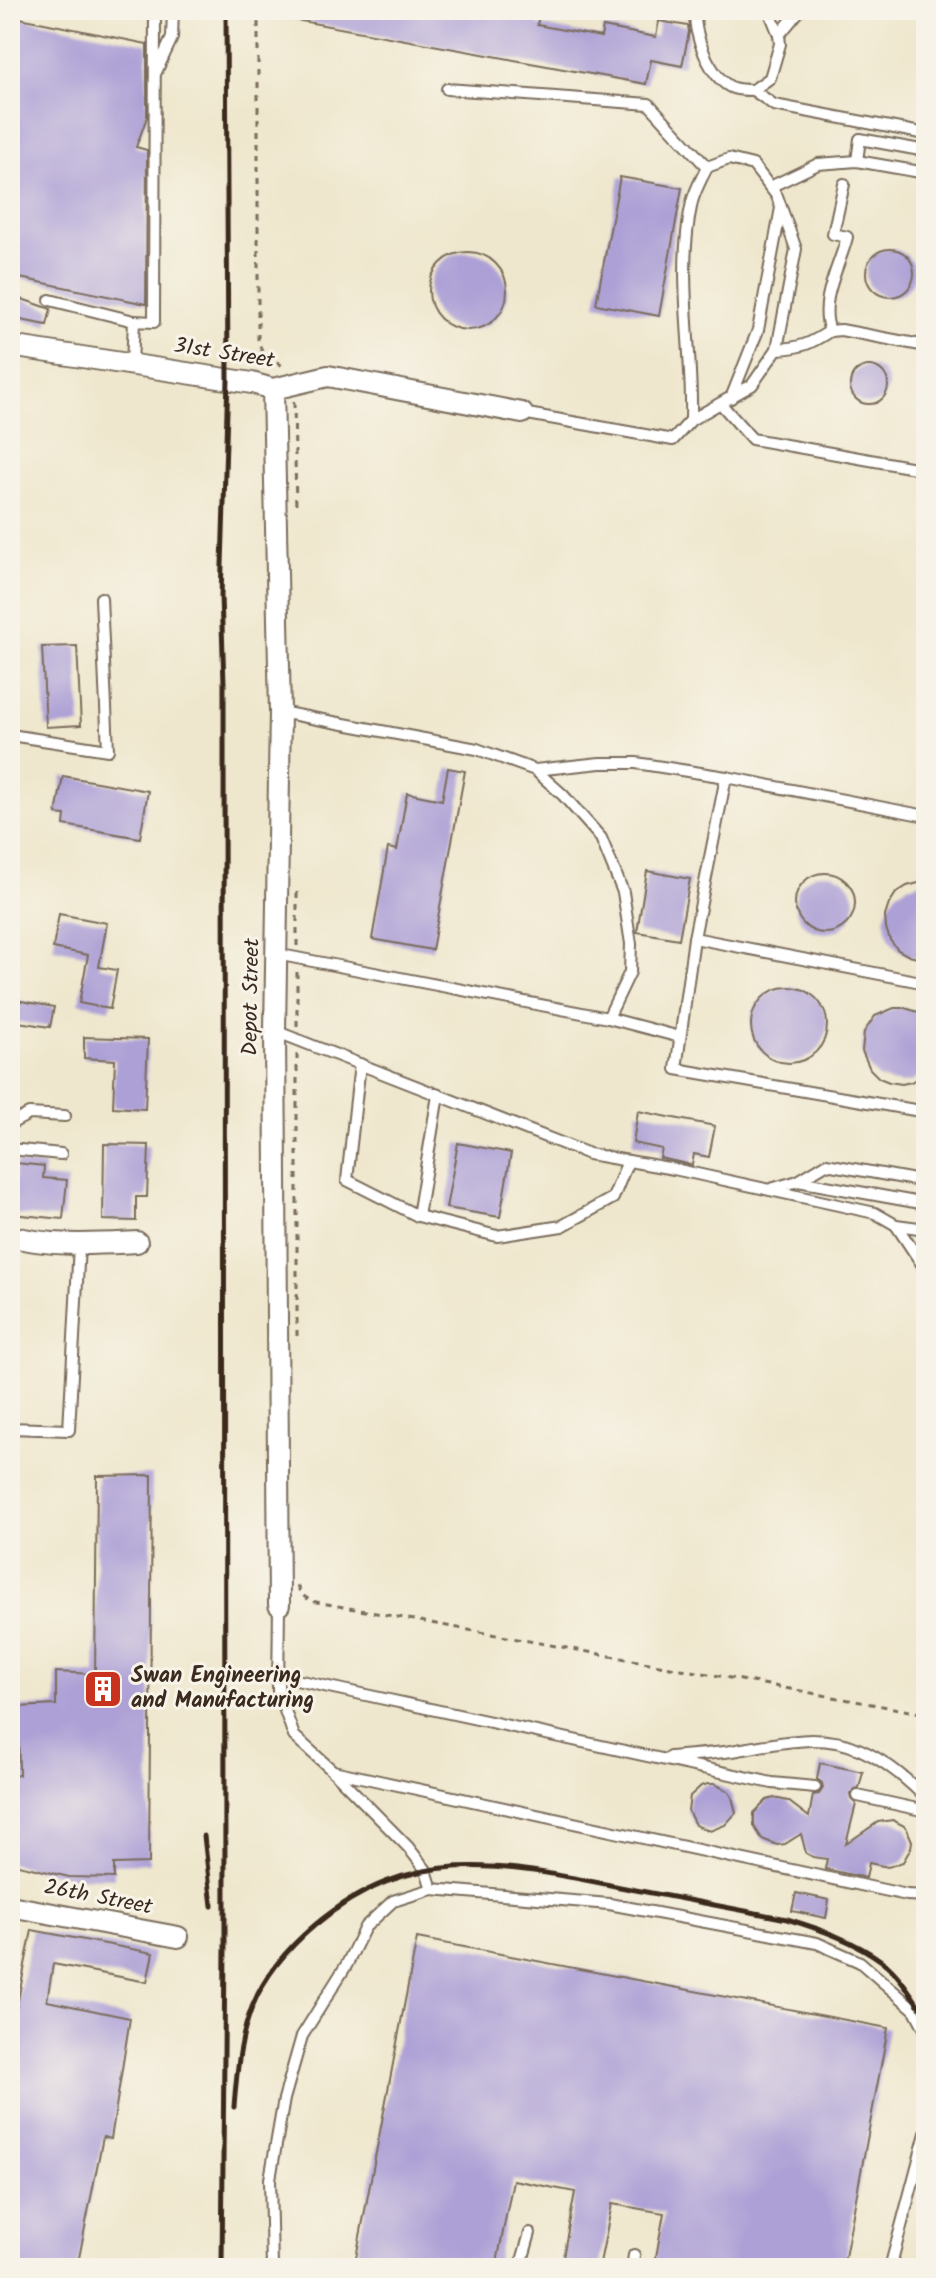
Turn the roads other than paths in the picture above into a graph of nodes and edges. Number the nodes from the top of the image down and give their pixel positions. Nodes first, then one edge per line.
1 (155, 10) edge
2 (173, 10) edge
3 (696, 10) edge
4 (769, 10) edge
5 (800, 10) edge
6 (779, 35) junction
7 (154, 76) junction
8 (447, 89) dead end
9 (753, 90) junction
10 (926, 134) edge
11 (926, 151) edge
12 (857, 161) junction
13 (707, 167) junction
14 (926, 173) edge
15 (844, 184) dead end
16 (770, 187) junction
17 (781, 208) junction
18 (50, 300) dead end
19 (134, 321) junction
20 (830, 331) junction
21 (10, 346) edge
22 (926, 346) edge
23 (777, 349) junction
24 (132, 364) junction
25 (273, 389) junction
26 (726, 401) junction
27 (522, 413) joint
28 (691, 420) junction
29 (926, 470) edge
30 (101, 598) dead end
31 (280, 712) junction
32 (10, 735) edge
33 (535, 770) junction
34 (726, 777) junction
35 (926, 816) edge
36 (694, 938) junction
37 (287, 956) junction
38 (926, 983) edge
39 (608, 1018) junction
40 (275, 1031) junction
41 (680, 1037) junction
42 (360, 1064) junction
43 (438, 1095) junction
44 (926, 1112) edge
45 (65, 1116) dead end
46 (10, 1124) edge
47 (10, 1149) edge
48 (61, 1154) dead end
49 (628, 1161) junction
50 (798, 1181) junction
51 (926, 1182) edge
52 (769, 1190) junction
53 (926, 1204) edge
54 (418, 1216) junction
55 (896, 1225) junction
56 (926, 1229) edge
57 (10, 1236) edge
58 (137, 1242) dead end
59 (79, 1245) junction
60 (926, 1270) edge
61 (10, 1428) edge
62 (279, 1605) joint
63 (278, 1676) junction
64 (660, 1758) junction
65 (333, 1771) junction
66 (815, 1787) dead end
67 (858, 1796) dead end
68 (926, 1798) edge
69 (926, 1811) edge
70 (432, 1889) junction
71 (926, 1896) edge
72 (10, 1906) edge
73 (178, 1937) dead end
74 (926, 2031) edge
75 (926, 2133) edge
76 (530, 2233) dead end
77 (634, 2255) dead end
78 (272, 2268) edge
79 (520, 2268) edge
80 (632, 2268) edge
81 (890, 2268) edge

1 - 7 lane
2 - 7 lane
3 - 9 lane
4 - 6 lane
5 - 6 lane
6 - 9 lane
7 - 19 lane
8 - 13 lane
9 - 10 lane
11 - 12 lane
12 - 14 lane
12 - 16 lane
13 - 16 lane
13 - 28 lane
15 - 20 lane
16 - 17 lane
17 - 23 lane
17 - 26 lane
18 - 19 lane
19 - 24 lane
20 - 22 lane
20 - 23 lane
21 - 24 street, 31st Street
23 - 26 lane
24 - 25 street, 31st Street
25 - 27 street, 31st Street
25 - 31 street, Depot Street
26 - 28 lane
26 - 29 lane
27 - 28 lane
30 - 32 lane
31 - 33 lane
31 - 37 street, Depot Street
33 - 34 lane
33 - 39 lane
34 - 35 lane
34 - 36 lane
36 - 38 lane
36 - 41 lane
37 - 39 lane
37 - 40 street, Depot Street
39 - 41 lane
40 - 42 lane
40 - 62 street, Depot Street
41 - 44 lane
42 - 43 lane
42 - 54 lane
43 - 49 lane
43 - 54 lane
45 - 46 lane
47 - 48 lane
49 - 52 lane
49 - 54 lane
50 - 51 lane
50 - 52 lane
50 - 53 lane
52 - 55 lane
55 - 56 lane
55 - 60 lane
57 - 59 street
58 - 59 street
59 - 61 lane
62 - 63 lane
63 - 64 lane
63 - 65 lane
64 - 66 lane
64 - 68 lane
65 - 70 lane
65 - 71 lane
67 - 69 lane
70 - 74 lane
70 - 78 lane
72 - 73 street, 26th Street
75 - 81 lane
76 - 79 lane
77 - 80 lane

